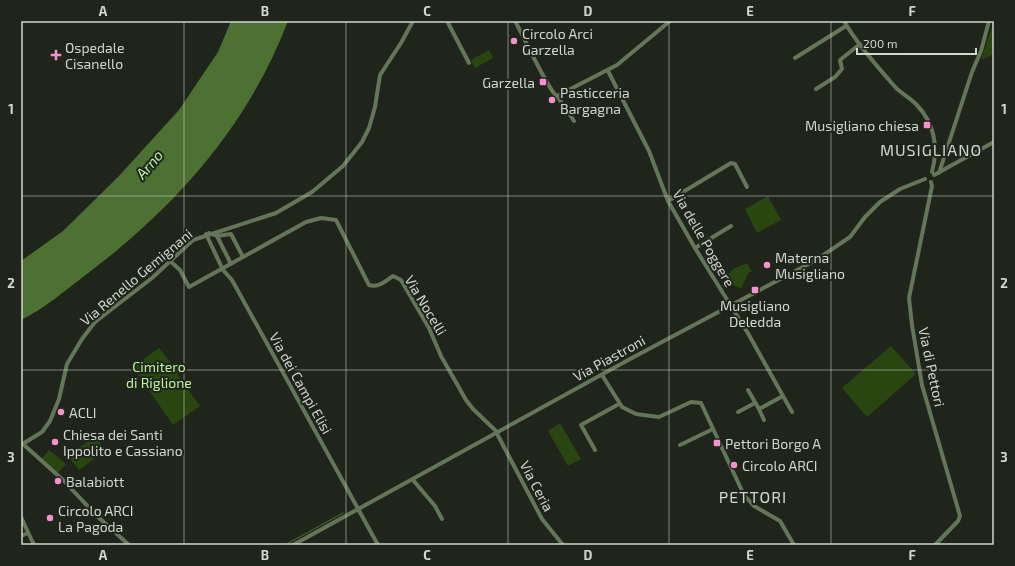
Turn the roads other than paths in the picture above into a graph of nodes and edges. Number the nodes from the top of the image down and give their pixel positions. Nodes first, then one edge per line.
1 (413, 21) edge
2 (447, 21) edge
3 (515, 21) edge
4 (670, 21) edge
5 (844, 21) edge
6 (989, 21) edge
7 (846, 26) junction
8 (860, 44) junction
9 (795, 58) dead end
10 (469, 63) dead end
11 (608, 71) junction
12 (816, 89) dead end
13 (558, 96) junction
14 (574, 121) dead end
15 (994, 142) edge
16 (935, 173) junction
17 (925, 179) junction
18 (931, 182) junction
19 (748, 187) dead end
20 (668, 201) junction
21 (731, 226) dead end
22 (208, 234) junction
23 (217, 236) junction
24 (695, 248) junction
25 (244, 257) junction
26 (170, 261) junction
27 (231, 264) junction
28 (223, 270) junction
29 (731, 305) junction
30 (602, 375) junction
31 (748, 390) dead end
32 (783, 396) junction
33 (755, 402) junction
34 (619, 404) junction
35 (759, 409) junction
36 (738, 412) dead end
37 (792, 412) dead end
38 (764, 420) dead end
39 (713, 429) junction
40 (497, 433) junction
41 (22, 445) edge
42 (680, 445) dead end
43 (595, 450) dead end
44 (414, 480) junction
45 (358, 509) junction
46 (21, 517) edge
47 (442, 519) dead end
48 (28, 533) junction
49 (21, 536) edge
50 (34, 545) edge
51 (129, 545) edge
52 (293, 545) edge
53 (378, 545) edge
54 (563, 545) edge
55 (794, 545) edge
56 (936, 545) edge

1 - 22 street, Via Renello Gemignani
2 - 10 street
3 - 13 street
4 - 11 street
5 - 7 street
6 - 16 street
7 - 8 street
7 - 9 street
8 - 12 street
8 - 16 street
11 - 13 street
11 - 20 street, Via delle Poggere
13 - 14 street
15 - 16 street
16 - 17 street
16 - 18 street
17 - 18 street
17 - 29 street, Via Piastroni
18 - 56 street, Via di Pettori
19 - 20 street
20 - 24 street, Via delle Poggere
21 - 24 street
22 - 23 street
22 - 26 street, Via Renello Gemignani
22 - 28 street
23 - 25 street
23 - 27 street
24 - 29 street, Via delle Poggere
25 - 27 street, Via Nocelli
25 - 40 street, Via Nocelli
26 - 28 street, Via Nocelli
26 - 41 street, Via Renello Gemignani
27 - 28 street, Via Nocelli
28 - 45 street, Via dei Campi Elisi
29 - 30 street, Via Piastroni
29 - 32 street, Via delle Poggere
30 - 34 street
30 - 40 street, Via Piastroni
31 - 33 street
32 - 35 street
32 - 37 street, Via delle Poggere
33 - 35 street
33 - 36 street
34 - 39 street
34 - 43 street
35 - 38 street
39 - 42 street
39 - 55 street
40 - 44 street, Via Piastroni
40 - 54 street, Via Ceria
41 - 51 street
44 - 45 street, Via Piastroni
44 - 47 street
45 - 52 street, Via Piastroni
45 - 53 street, Via dei Campi Elisi
46 - 48 street
48 - 49 street
48 - 50 street

